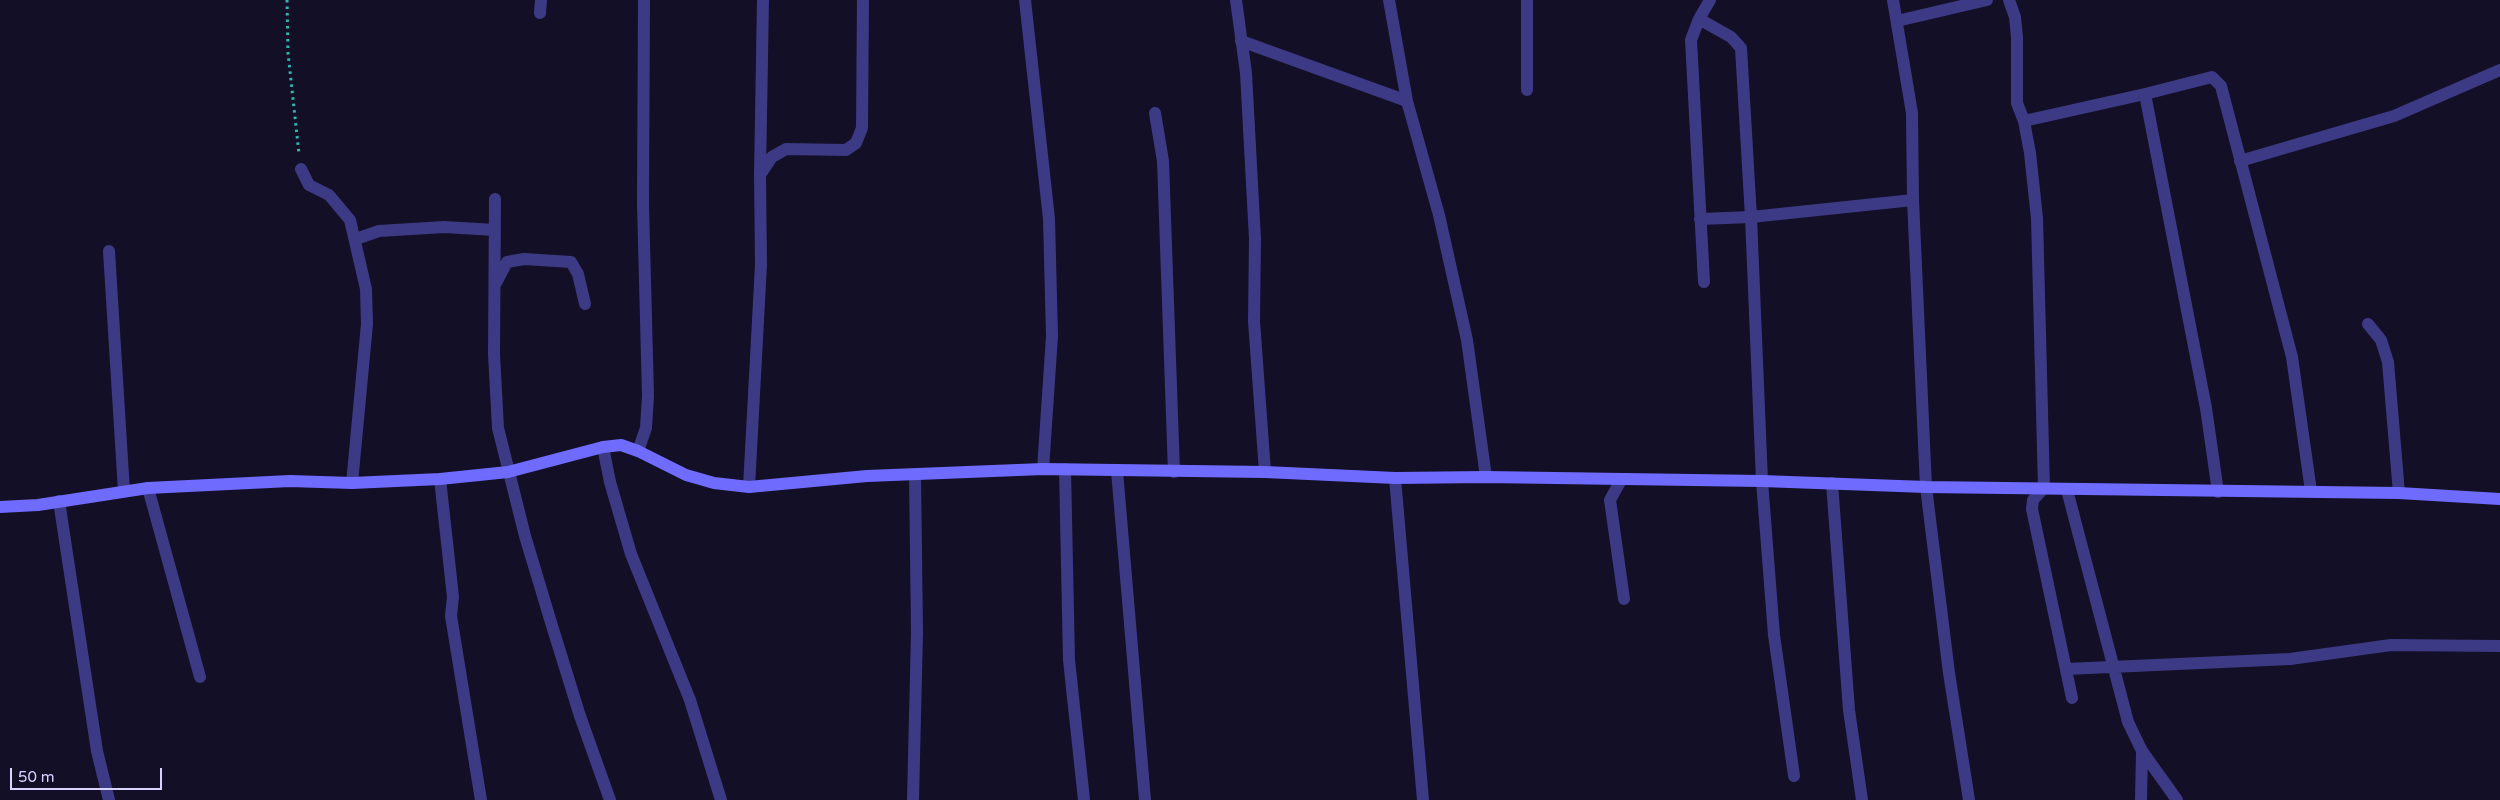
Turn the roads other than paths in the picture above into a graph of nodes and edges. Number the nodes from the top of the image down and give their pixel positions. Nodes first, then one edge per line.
1 (644, 0) edge
2 (763, 0) edge
3 (863, 0) edge
4 (1025, 0) edge
5 (1236, 0) edge
6 (1389, 0) edge
7 (1527, 0) edge
8 (1710, 0) edge
9 (1893, 0) edge
10 (1987, 0) edge
11 (2009, 0) edge
12 (1699, 19) junction
13 (1897, 21) junction
14 (1241, 42) junction
15 (2500, 71) edge
16 (1528, 90) dead end
17 (2146, 94) junction
18 (1407, 101) junction
19 (1155, 113) dead end
20 (2024, 121) junction
21 (2240, 161) junction
22 (301, 169) road end
23 (760, 175) junction
24 (495, 198) dead end
25 (1913, 200) junction
26 (1751, 217) junction
27 (1700, 219) junction
28 (495, 230) junction
29 (356, 239) junction
30 (109, 251) dead end
31 (1704, 282) dead end
32 (494, 285) junction
33 (585, 304) dead end
34 (2368, 324) dead end
35 (603, 447) junction
36 (638, 451) junction
37 (1042, 469) junction
38 (1064, 469) junction
39 (1117, 471) junction
40 (508, 472) junction
41 (1174, 472) junction
42 (1265, 472) junction
43 (915, 474) junction
44 (1486, 477) junction
45 (1395, 478) junction
46 (440, 479) junction
47 (1620, 480) junction
48 (1762, 481) junction
49 (352, 483) junction
50 (1832, 483) junction
51 (749, 487) junction
52 (1926, 487) junction
53 (148, 488) junction
54 (2044, 488) junction
55 (2067, 490) junction
56 (124, 491) junction
57 (2311, 491) junction
58 (2218, 492) junction
59 (2398, 493) junction
60 (2500, 499) edge
61 (59, 501) junction
62 (0, 507) edge
63 (1624, 599) dead end
64 (2500, 646) edge
65 (2112, 666) junction
66 (2066, 669) junction
67 (200, 677) dead end
68 (2072, 698) dead end
69 (2142, 751) junction
70 (1794, 776) dead end
71 (109, 800) edge
72 (481, 800) edge
73 (610, 800) edge
74 (722, 800) edge
75 (914, 800) edge
76 (1084, 800) edge
77 (1145, 800) edge
78 (1423, 800) edge
79 (1862, 800) edge
80 (1969, 800) edge
81 (2141, 800) edge
82 (2177, 800) edge

1 - 36 street
2 - 23 street
3 - 23 street
4 - 37 street
5 - 14 street
6 - 18 street
7 - 16 street
8 - 12 street
9 - 13 street
10 - 13 street
11 - 20 street
12 - 26 street
12 - 27 street
13 - 25 street
14 - 18 street
14 - 42 street
15 - 21 street
17 - 20 street
17 - 21 street
17 - 58 street
18 - 44 street
19 - 41 street
20 - 54 street
21 - 57 street
22 - 29 street
23 - 51 street
24 - 28 street
25 - 26 street
25 - 52 street
26 - 27 street
26 - 48 street
27 - 31 street
28 - 29 street
28 - 32 street
29 - 49 street
30 - 56 street
32 - 33 street
32 - 40 street
34 - 59 street
35 - 36 street
35 - 40 street
35 - 74 street
36 - 51 street
37 - 38 street
37 - 43 street
38 - 39 street
38 - 76 street
39 - 41 street
39 - 77 street
40 - 46 street
40 - 73 street
41 - 42 street
42 - 45 street
43 - 51 street
43 - 75 street
44 - 45 street
44 - 47 street
45 - 78 street
46 - 49 street
46 - 72 street
47 - 48 street
47 - 63 street
48 - 50 street
48 - 70 street
49 - 53 street
50 - 52 street
50 - 79 street
52 - 54 street
52 - 80 street
53 - 56 street
53 - 67 street
54 - 55 street
54 - 66 street
55 - 58 street
55 - 65 street
56 - 61 street
57 - 58 street
57 - 59 street
59 - 60 street
61 - 62 street
61 - 71 street
64 - 65 street
65 - 66 street
65 - 69 street
66 - 68 street
69 - 81 street
69 - 82 street

